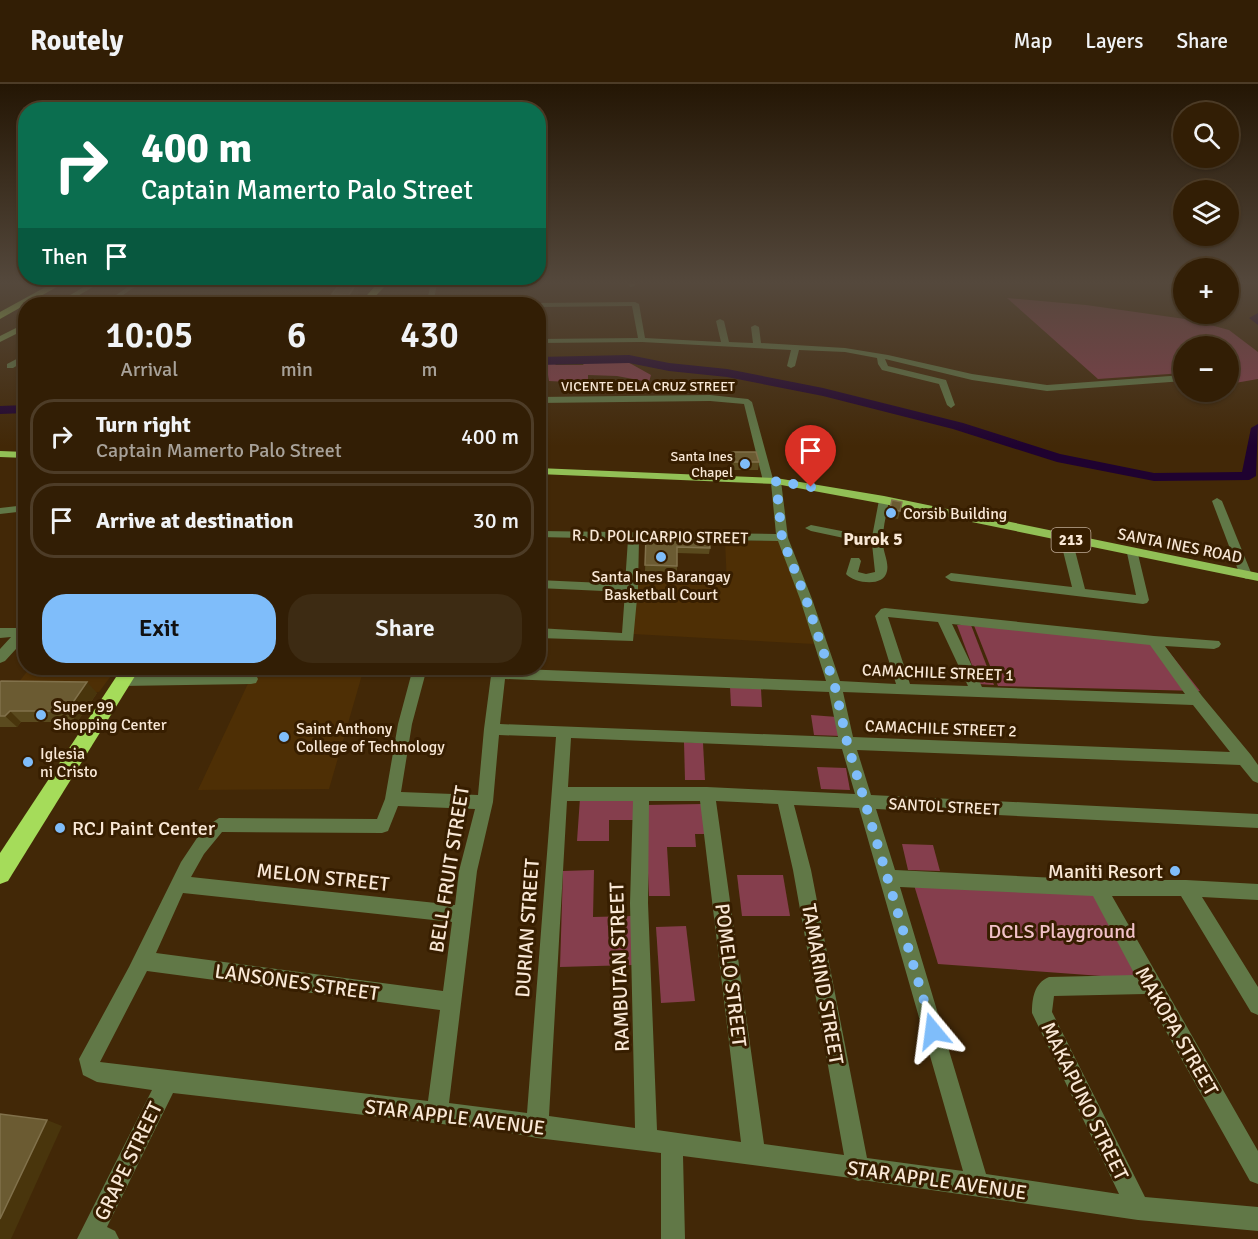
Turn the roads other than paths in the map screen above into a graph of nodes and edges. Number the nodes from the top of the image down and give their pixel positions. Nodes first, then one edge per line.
1 (724, 338) edge
2 (756, 338) edge
3 (642, 340) joint
4 (546, 341) edge
5 (726, 344) junction
6 (757, 345) junction
7 (795, 346) junction
8 (881, 356) junction
9 (18, 361) edge
10 (791, 366) dead end
11 (18, 367) edge
12 (1173, 379) edge
13 (546, 400) edge
14 (951, 405) dead end
15 (0, 454) edge
16 (18, 455) edge
17 (546, 471) edge
18 (772, 481) junction
19 (884, 500) junction
20 (1217, 501) dead end
21 (6, 510) edge
22 (0, 522) edge
23 (811, 528) dead end
24 (546, 534) edge
25 (634, 535) junction
26 (782, 538) junction
27 (1066, 539) junction
28 (877, 542) junction
29 (1133, 553) junction
30 (855, 561) dead end
31 (1252, 576) edge
32 (951, 577) dead end
33 (546, 584) edge
34 (632, 588) junction
35 (1079, 591) junction
36 (943, 619) junction
37 (18, 631) edge
38 (0, 633) edge
39 (546, 633) edge
40 (18, 637) edge
41 (1154, 641) junction
42 (1214, 644) dead end
43 (0, 657) edge
44 (546, 673) edge
45 (126, 675) edge
46 (152, 675) edge
47 (418, 675) edge
48 (498, 675) edge
49 (250, 679) dead end
50 (835, 687) junction
51 (905, 689) junction
52 (977, 691) junction
53 (1197, 700) junction
54 (491, 729) junction
55 (564, 732) junction
56 (847, 742) junction
57 (1246, 759) junction
58 (1258, 776) edge
59 (641, 793) junction
60 (559, 794) junction
61 (707, 794) junction
62 (784, 798) junction
63 (393, 799) junction
64 (484, 802) junction
65 (867, 802) junction
66 (1258, 821) edge
67 (0, 873) edge
68 (889, 878) junction
69 (179, 884) junction
70 (1098, 888) junction
71 (1186, 888) junction
72 (1258, 892) edge
73 (462, 914) junction
74 (143, 961) junction
75 (1150, 984) junction
76 (452, 1002) junction
77 (1258, 1005) edge
78 (167, 1082) junction
79 (437, 1114) junction
80 (537, 1127) junction
81 (646, 1140) junction
82 (672, 1145) junction
83 (754, 1155) junction
84 (858, 1170) junction
85 (1258, 1173) edge
86 (978, 1184) junction
87 (1138, 1209) junction
88 (1258, 1219) edge
89 (95, 1238) edge
90 (673, 1239) edge

1 - 5 street
2 - 6 street
3 - 4 street
3 - 5 street
5 - 6 street
6 - 7 street
7 - 8 street
7 - 10 street
8 - 12 street
8 - 14 street
9 - 11 street
13 - 18 street, VICENTE DELA CRUZ STREET
15 - 16 main road
17 - 18 main road, 213
18 - 19 main road, 213
18 - 26 street
19 - 27 main road, SANTA INES ROAD / 213
19 - 28 street
20 - 31 street
21 - 22 street
23 - 28 street
24 - 25 street, R. D. POLICARPIO STREET
25 - 26 street, R. D. POLICARPIO STREET
25 - 34 street
26 - 50 street
27 - 29 main road, SANTA INES ROAD / 213
27 - 35 street
28 - 30 street
29 - 31 main road, SANTA INES ROAD / 213
29 - 35 street
32 - 35 street
33 - 34 street
34 - 39 street
36 - 41 street
36 - 51 street
36 - 52 street
37 - 38 street
40 - 43 street
41 - 42 street
41 - 53 street
44 - 50 street, CAMACHILE STREET 1
45 - 67 highway
46 - 49 street
47 - 63 street
48 - 54 street, BELL FRUIT STREET
50 - 51 street, CAMACHILE STREET 1
50 - 56 street
51 - 52 street, CAMACHILE STREET 1
52 - 53 street, CAMACHILE STREET 1
53 - 57 street
54 - 55 street, CAMACHILE STREET 2
54 - 64 street, BELL FRUIT STREET
55 - 56 street, CAMACHILE STREET 2
55 - 60 street, DURIAN STREET
56 - 57 street, CAMACHILE STREET 2
56 - 65 street
57 - 58 street
59 - 60 street, SANTOL STREET
59 - 61 street, SANTOL STREET
59 - 81 street, RAMBUTAN STREET
60 - 80 street, DURIAN STREET
61 - 62 street, SANTOL STREET
61 - 83 street, POMELO STREET
62 - 65 street, SANTOL STREET
62 - 84 street, TAMARIND STREET
63 - 64 street
63 - 69 street, STAR APPLE AVENUE
64 - 73 street, BELL FRUIT STREET
65 - 66 street, SANTOL STREET
65 - 68 street
68 - 70 street
68 - 86 street
69 - 73 street, MELON STREET
69 - 74 street, STAR APPLE AVENUE
70 - 71 street
70 - 75 street, MAKOPA STREET
71 - 72 street
71 - 77 street
73 - 76 street, BELL FRUIT STREET
74 - 76 street, LANSONES STREET
74 - 78 street, STAR APPLE AVENUE
75 - 85 street, MAKOPA STREET
75 - 87 street, MAKAPUNO STREET
76 - 79 street, BELL FRUIT STREET
78 - 79 street, STAR APPLE AVENUE
78 - 89 street, GRAPE STREET
79 - 80 street, STAR APPLE AVENUE
80 - 81 street, STAR APPLE AVENUE
81 - 82 street, STAR APPLE AVENUE
82 - 83 street, STAR APPLE AVENUE
82 - 90 street
83 - 84 street, STAR APPLE AVENUE
84 - 86 street, STAR APPLE AVENUE
86 - 87 street, STAR APPLE AVENUE
87 - 88 street, STAR APPLE AVENUE

